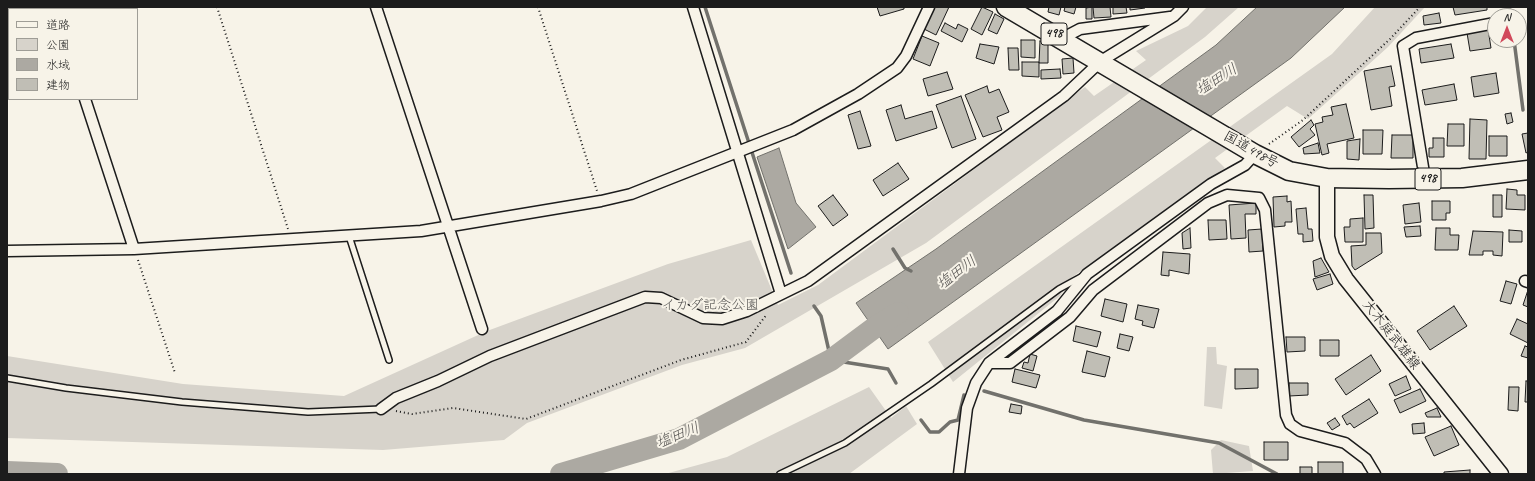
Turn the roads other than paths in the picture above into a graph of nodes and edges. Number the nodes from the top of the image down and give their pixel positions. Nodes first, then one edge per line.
1 (376, 7) edge
2 (693, 7) edge
3 (929, 7) edge
4 (1006, 7) edge
5 (1183, 7) edge
6 (1174, 16) junction
7 (1487, 25) edge
8 (1061, 39) junction
9 (1101, 61) junction
10 (85, 100) edge
11 (746, 150) junction
12 (1255, 154) junction
13 (1528, 170) edge
14 (1328, 178) junction
15 (1425, 179) junction
16 (448, 228) junction
17 (349, 236) junction
18 (134, 249) junction
19 (7, 251) edge
20 (1087, 274) junction
21 (781, 294) junction
22 (482, 329) dead end
23 (389, 360) dead end
24 (989, 363) junction
25 (7, 378) edge
26 (381, 409) joint
27 (780, 474) edge
28 (959, 474) edge
29 (1375, 474) edge
30 (1501, 474) edge

1 - 16 street
2 - 11 street
3 - 11 street
4 - 8 highway, 国道498号 / 498
5 - 6 street
6 - 8 street
6 - 9 street
7 - 15 street
8 - 9 highway, 国道498号 / 498
9 - 12 highway, 国道498号 / 498
9 - 21 street
10 - 18 street
11 - 16 street
11 - 21 street
12 - 14 highway, 国道498号 / 498
12 - 20 street
13 - 15 highway, 国道498号 / 498
14 - 15 highway, 国道498号 / 498
14 - 30 main road, 大木庭武雄線
16 - 17 street
16 - 22 street
17 - 18 street
17 - 23 lane
18 - 19 street
20 - 24 street
20 - 27 lane
21 - 26 street
24 - 28 street
24 - 29 street
25 - 26 lane

